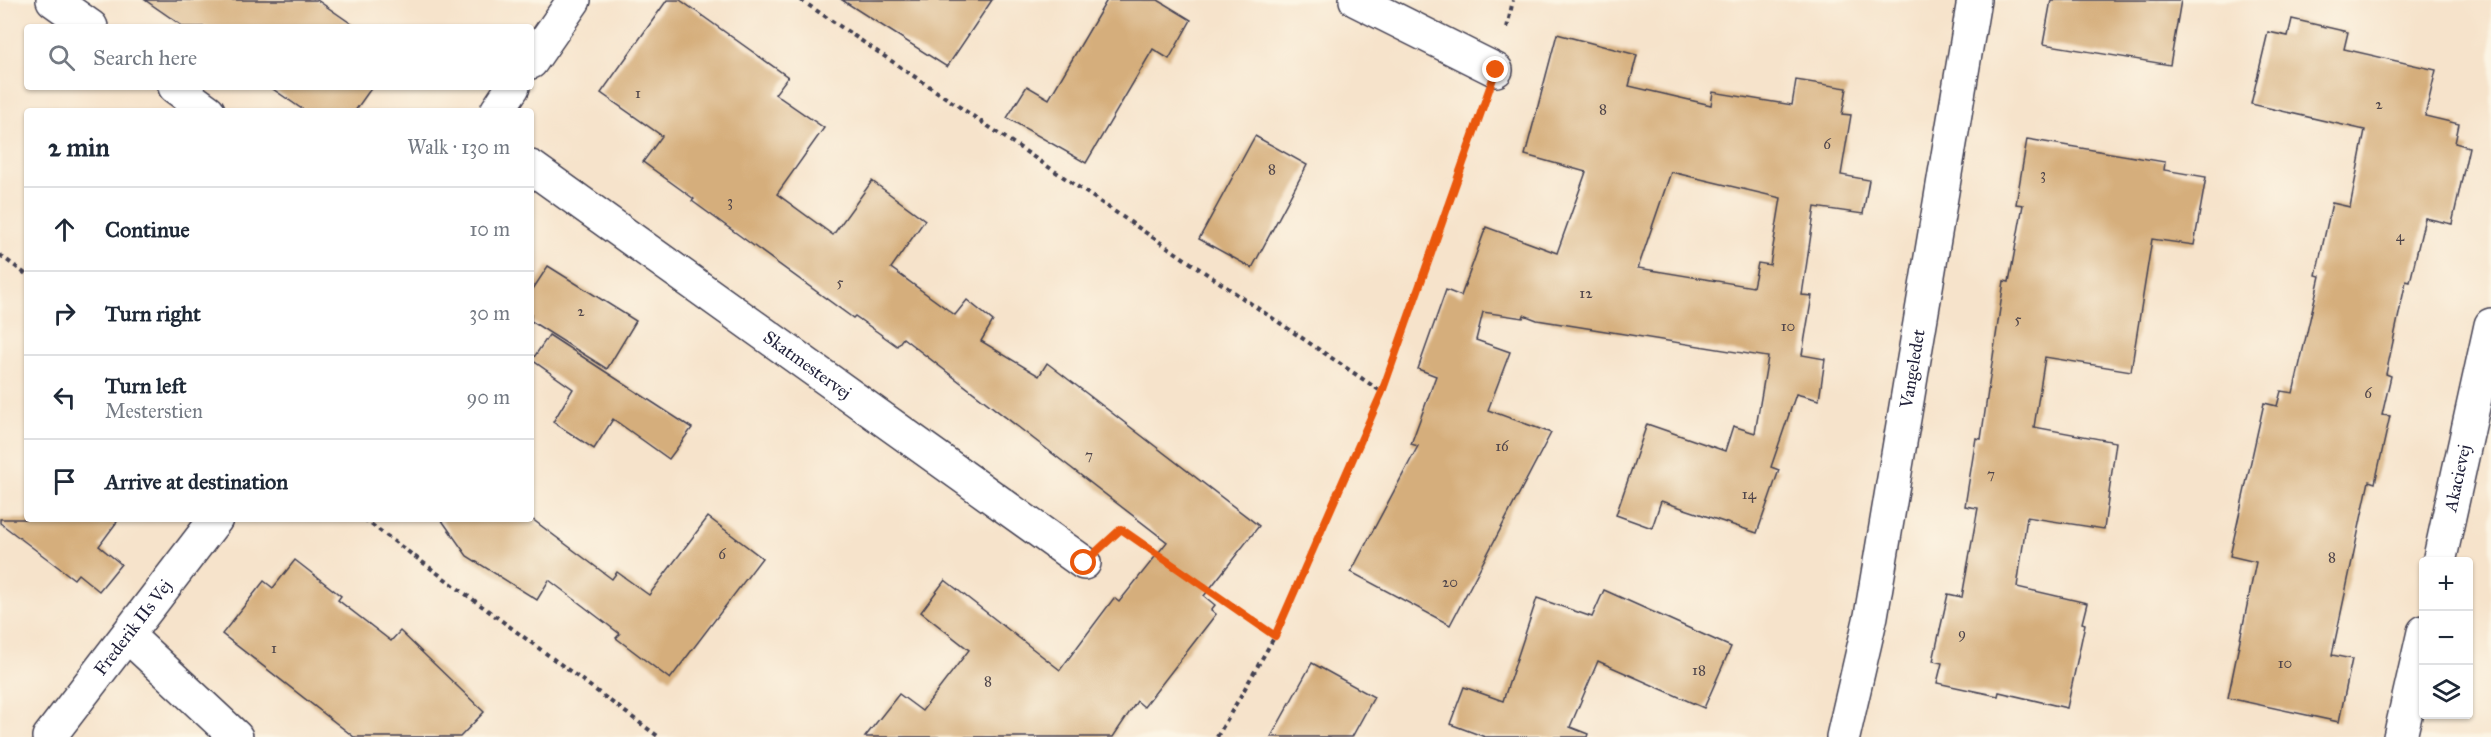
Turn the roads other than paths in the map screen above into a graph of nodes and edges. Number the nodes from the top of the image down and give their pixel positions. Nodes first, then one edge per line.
1 (53, 0) edge
2 (574, 0) edge
3 (1356, 0) edge
4 (1974, 0) edge
5 (87, 24) edge
6 (534, 58) edge
7 (1496, 70) road end
8 (179, 90) edge
9 (511, 90) edge
10 (204, 108) edge
11 (499, 108) edge
12 (534, 169) edge
13 (2491, 324) edge
14 (214, 522) edge
15 (2440, 557) edge
16 (1084, 563) road end
17 (128, 636) junction
18 (2419, 654) edge
19 (49, 737) edge
20 (236, 737) edge
21 (1843, 737) edge
22 (2400, 737) edge

1 - 5 street
2 - 6 street
3 - 7 street
4 - 21 street, Vangeledet
8 - 10 street
9 - 11 street
12 - 16 street, Skatmestervej
13 - 15 street, Akacievej
14 - 17 street, Frederik IIs Vej
17 - 19 street, Frederik IIs Vej
17 - 20 street
18 - 22 street

